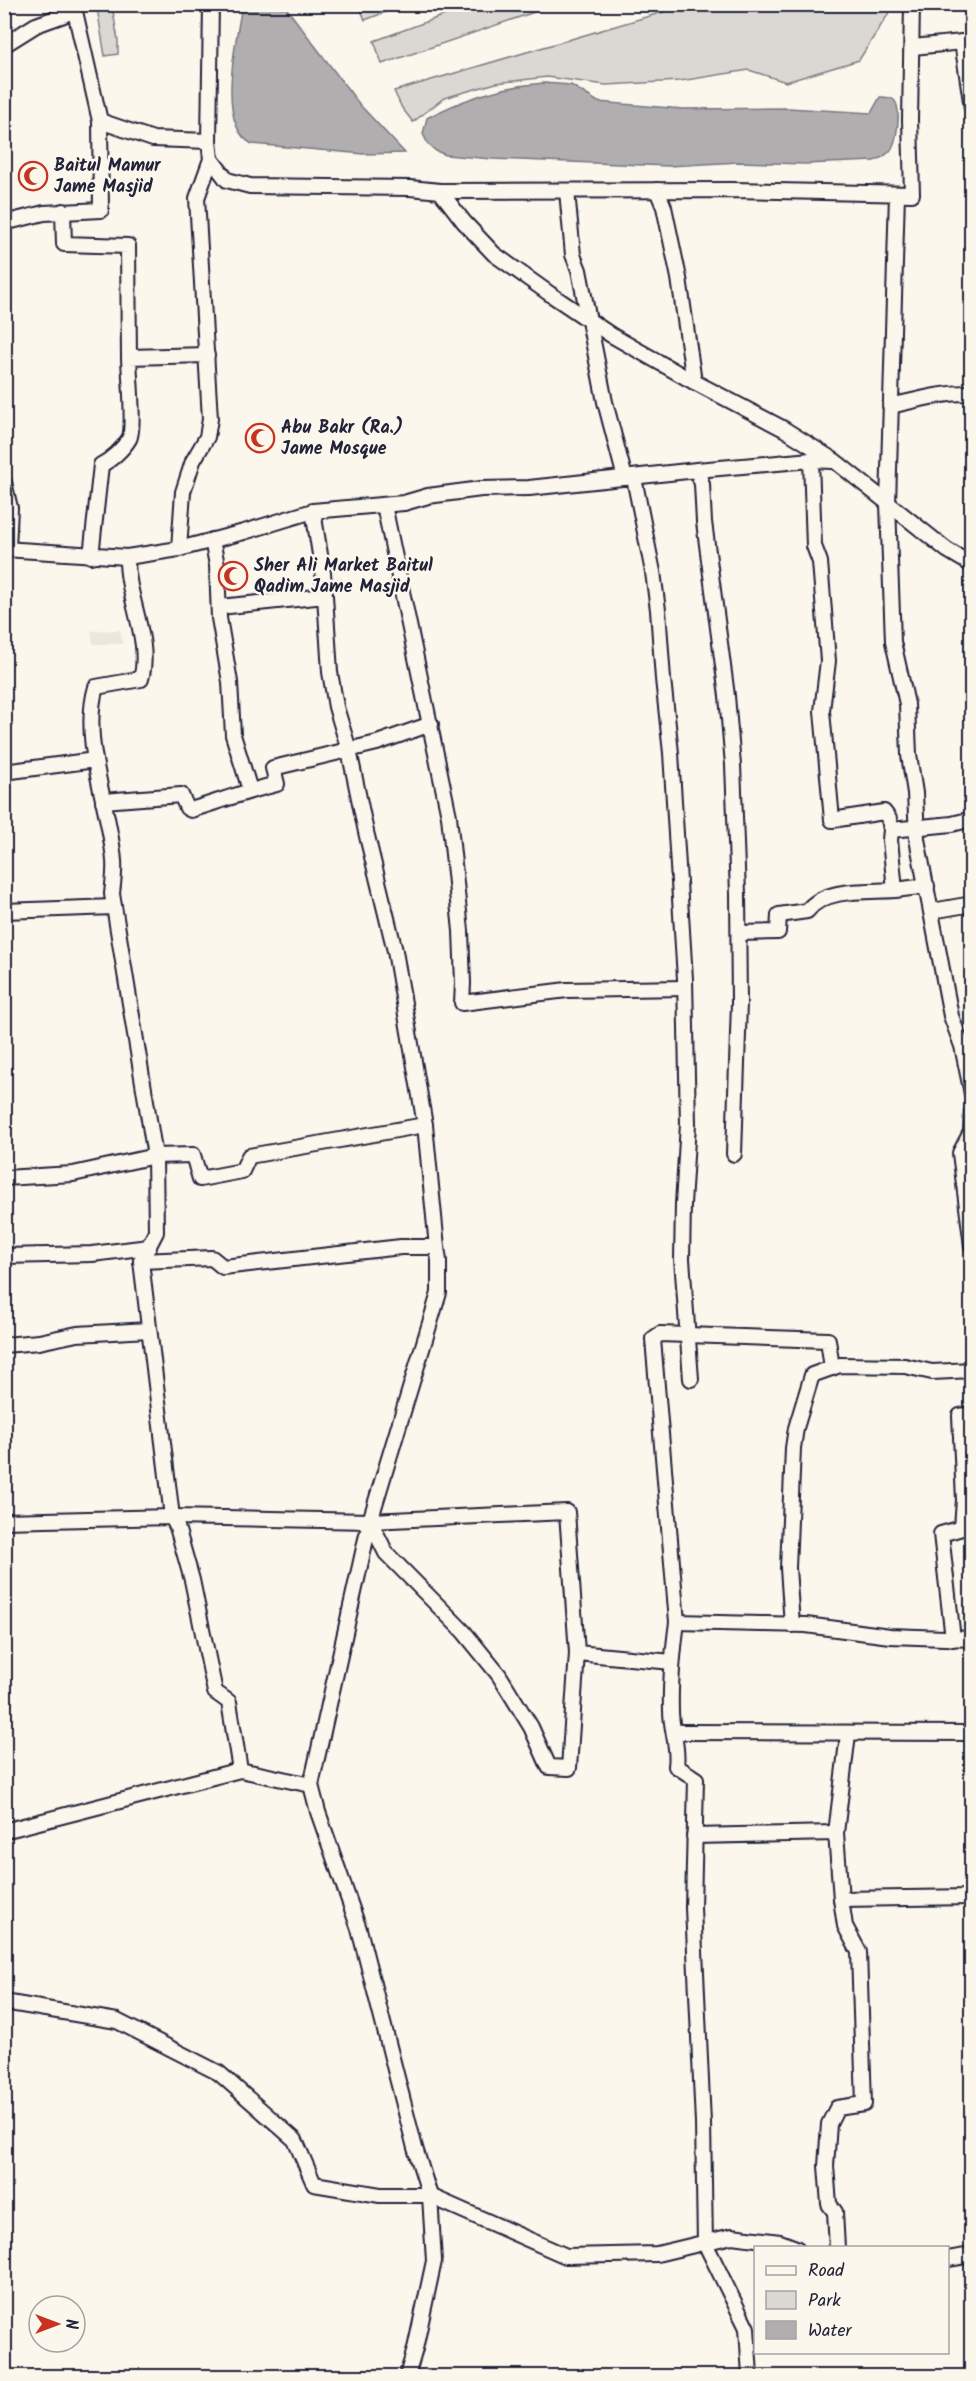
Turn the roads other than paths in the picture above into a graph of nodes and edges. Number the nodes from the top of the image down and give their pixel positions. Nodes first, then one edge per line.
1 (211, 4) edge
2 (912, 4) edge
3 (74, 6) edge
4 (967, 41) edge
5 (4, 45) edge
6 (913, 47) junction
7 (972, 108) edge
8 (100, 121) junction
9 (209, 141) junction
10 (211, 159) junction
11 (657, 190) junction
12 (440, 191) junction
13 (567, 191) junction
14 (897, 194) junction
15 (63, 211) junction
16 (4, 223) edge
17 (588, 319) junction
18 (207, 355) junction
19 (129, 357) junction
20 (694, 382) junction
21 (972, 393) edge
22 (890, 406) junction
23 (811, 460) junction
24 (835, 461) junction
25 (697, 470) junction
26 (630, 478) junction
27 (4, 482) edge
28 (888, 504) junction
29 (384, 505) junction
30 (313, 511) junction
31 (212, 540) junction
32 (6, 549) edge
33 (179, 549) junction
34 (91, 556) junction
35 (127, 557) junction
36 (972, 565) edge
37 (325, 596) junction
38 (220, 608) junction
39 (430, 724) junction
40 (349, 750) junction
41 (95, 760) junction
42 (4, 772) edge
43 (250, 790) junction
44 (103, 801) junction
45 (972, 819) edge
46 (917, 828) junction
47 (891, 830) junction
48 (927, 886) junction
49 (895, 890) junction
50 (972, 904) edge
51 (114, 907) junction
52 (4, 911) edge
53 (932, 911) junction
54 (738, 933) junction
55 (685, 988) junction
56 (972, 1094) edge
57 (972, 1111) edge
58 (425, 1125) junction
59 (734, 1154) dead end
60 (155, 1156) junction
61 (4, 1178) edge
62 (972, 1246) edge
63 (148, 1247) junction
64 (437, 1247) junction
65 (4, 1256) edge
66 (141, 1262) junction
67 (149, 1330) junction
68 (688, 1335) junction
69 (4, 1345) edge
70 (832, 1368) junction
71 (972, 1370) edge
72 (691, 1379) dead end
73 (972, 1414) edge
74 (171, 1517) junction
75 (4, 1521) edge
76 (370, 1521) junction
77 (677, 1622) junction
78 (792, 1625) junction
79 (953, 1639) junction
80 (972, 1639) edge
81 (577, 1653) junction
82 (672, 1662) junction
83 (674, 1732) junction
84 (972, 1733) edge
85 (848, 1734) junction
86 (240, 1770) junction
87 (311, 1785) junction
88 (4, 1831) edge
89 (836, 1833) junction
90 (694, 1836) junction
91 (972, 1897) edge
92 (841, 1899) junction
93 (4, 2002) edge
94 (430, 2195) junction
95 (705, 2242) junction
96 (793, 2246) edge
97 (837, 2246) edge
98 (972, 2255) edge
99 (949, 2259) edge
100 (407, 2376) edge
101 (750, 2376) edge

1 - 9 street
2 - 6 street
3 - 5 street
3 - 8 street
4 - 6 street
4 - 7 street
6 - 14 street
8 - 9 street
8 - 15 street
9 - 10 street
10 - 12 street
10 - 18 street
11 - 13 street
11 - 14 street
11 - 20 street
12 - 13 street
12 - 17 street
13 - 17 street
14 - 22 street
15 - 16 street
15 - 19 street
17 - 20 street
17 - 26 street
18 - 19 street
18 - 33 street
19 - 34 street
20 - 24 street
21 - 22 street
22 - 28 street
23 - 24 street
23 - 25 street
23 - 47 street
24 - 28 street
25 - 26 street
25 - 54 street
26 - 29 street
26 - 55 street
27 - 32 street
28 - 36 street
28 - 46 street
29 - 30 street
29 - 39 street
30 - 31 street
30 - 37 street
31 - 33 street
31 - 38 street
32 - 34 street
33 - 35 street
34 - 35 street
35 - 41 street
37 - 38 street
37 - 40 street
38 - 43 street
39 - 40 street
39 - 55 street
40 - 43 street
40 - 58 street
41 - 42 street
41 - 44 street
43 - 44 street
44 - 51 street
45 - 46 street
46 - 47 street
46 - 48 street
47 - 49 street
48 - 49 street
48 - 53 street
49 - 54 street
50 - 53 street
51 - 52 street
51 - 60 street
53 - 56 street
54 - 59 street
55 - 68 street
57 - 62 street
58 - 60 street
58 - 64 street
60 - 61 street
60 - 63 street
63 - 65 street
63 - 66 street
64 - 66 street
64 - 76 street
66 - 67 street
67 - 69 street
67 - 74 street
68 - 70 street
68 - 72 street
68 - 77 street
70 - 71 street
70 - 78 street
73 - 79 street
74 - 75 street
74 - 76 street
74 - 86 street
76 - 81 street
76 - 81 street
76 - 87 street
77 - 78 street
77 - 82 street
78 - 79 street
79 - 80 street
81 - 82 street
82 - 83 street
83 - 85 street
83 - 90 street
84 - 85 street
85 - 89 street
86 - 87 street
86 - 88 street
87 - 94 street
89 - 90 street
89 - 92 street
90 - 95 street
91 - 92 street
92 - 97 street
93 - 94 street
94 - 95 street
94 - 100 street
95 - 96 street
95 - 101 street
98 - 99 street

